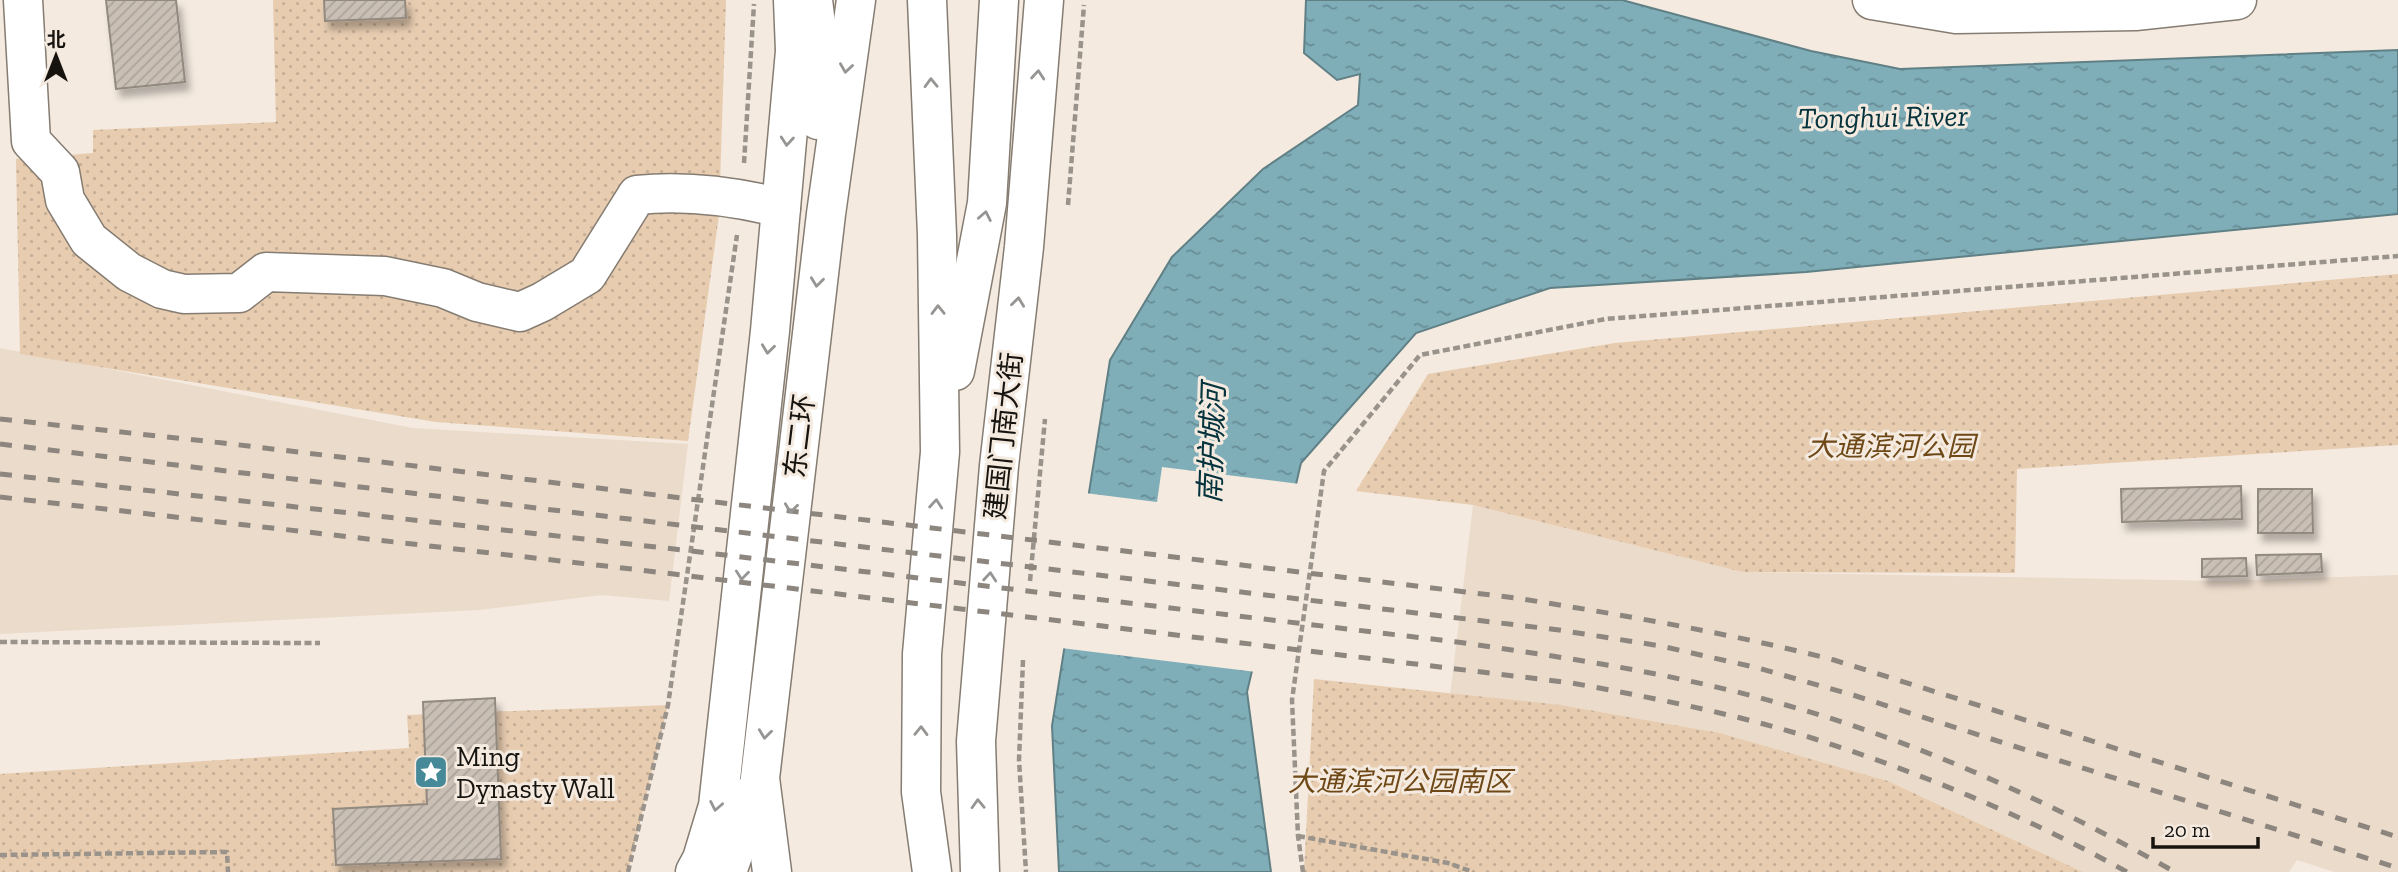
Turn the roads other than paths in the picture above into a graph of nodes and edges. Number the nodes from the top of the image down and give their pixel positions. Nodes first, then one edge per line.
1 (23, 0) edge
2 (793, 0) edge
3 (813, 0) edge
4 (856, 0) edge
5 (928, 0) edge
6 (999, 0) edge
7 (1044, 0) edge
8 (1872, 0) edge
9 (2238, 0) edge
10 (781, 208) junction
11 (826, 214) junction
12 (940, 452) junction
13 (760, 778) junction
14 (695, 872) edge
15 (727, 872) edge
16 (772, 872) edge
17 (932, 872) edge
18 (980, 872) edge

1 - 10 main road
2 -> 10 main road
3 - 11 main road
4 -> 11 main road, 东二环
12 -> 5 main road
12 -> 6 main road
18 -> 7 main road, 建国门南大街
8 - 9 main road
10 -> 14 main road
11 -> 13 main road, 东二环
17 -> 12 main road
13 - 15 main road
13 - 16 main road, 东二环

